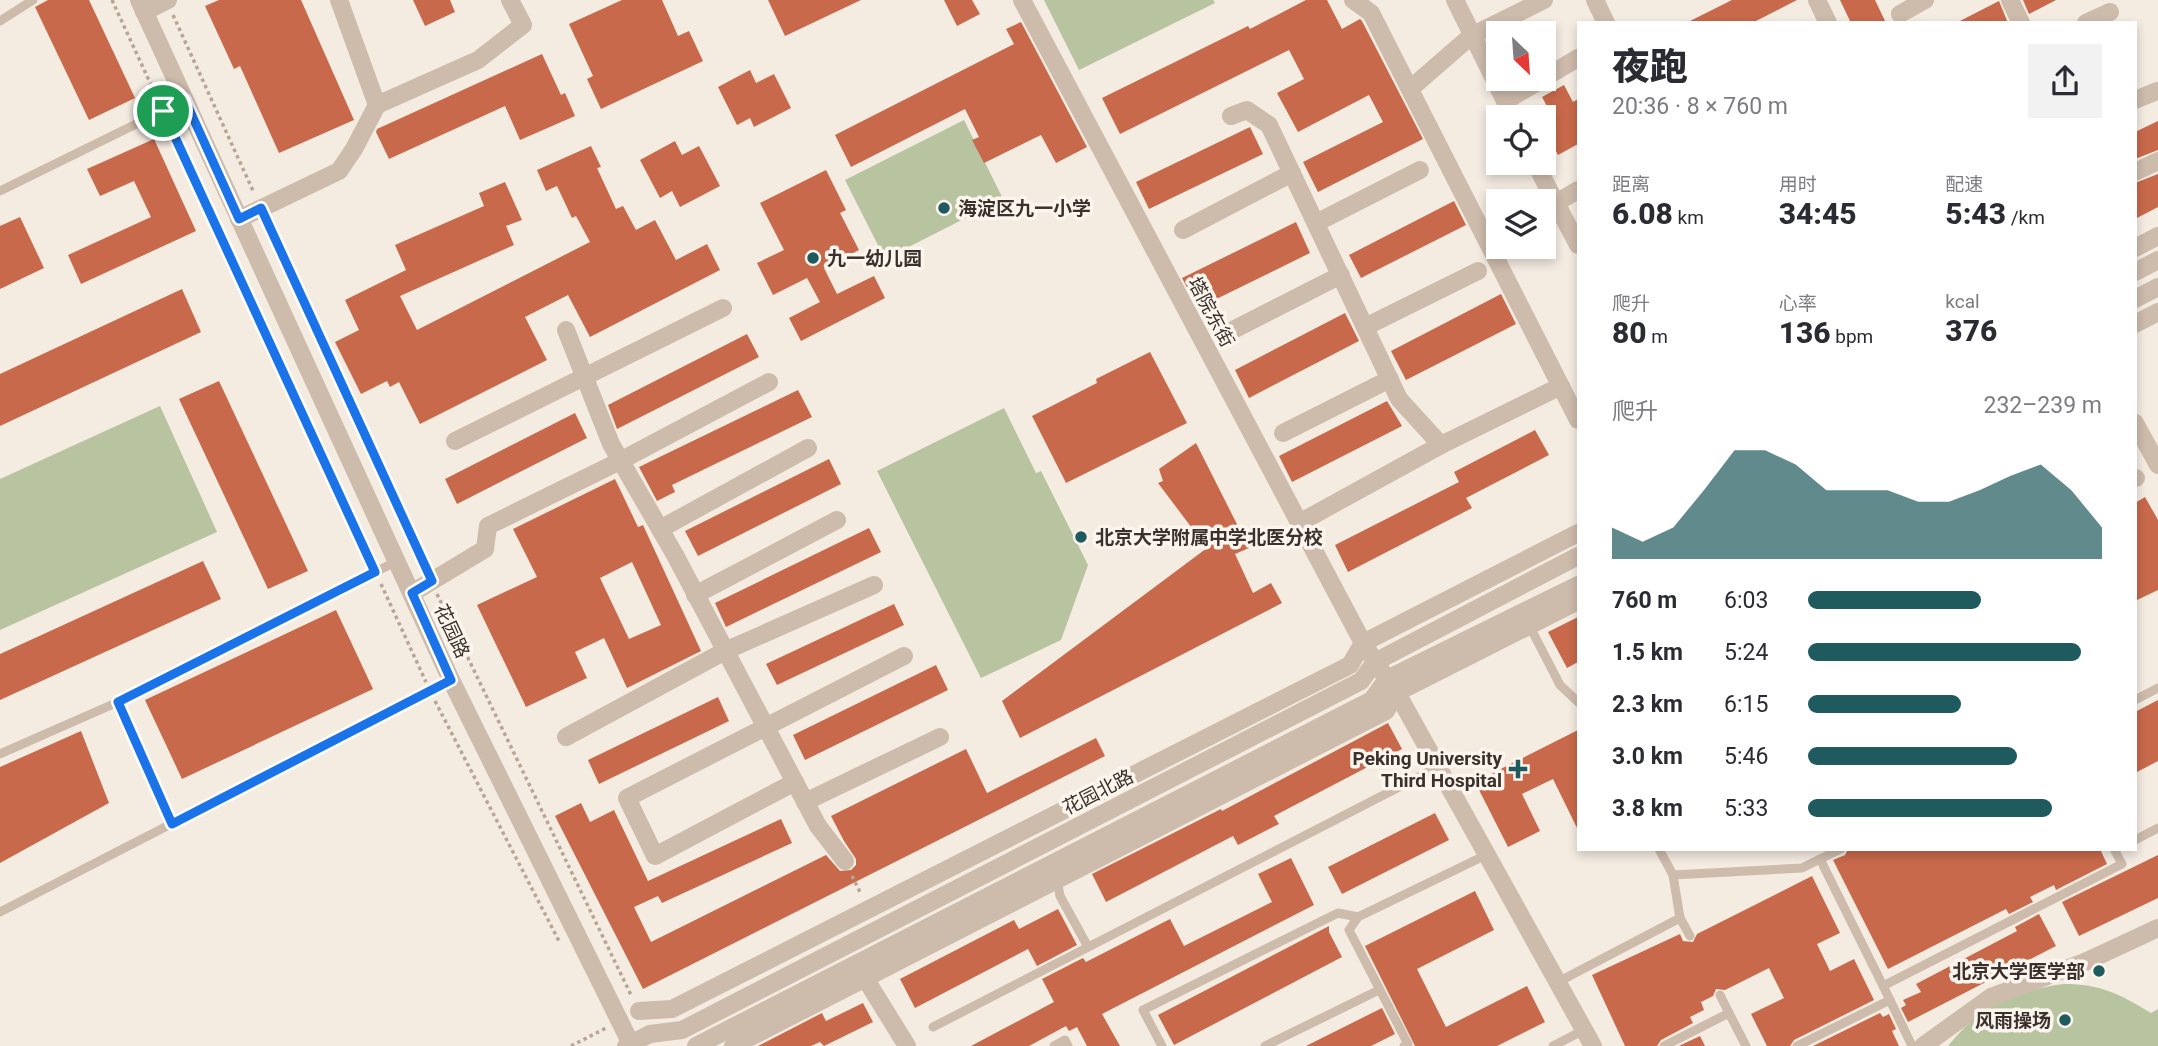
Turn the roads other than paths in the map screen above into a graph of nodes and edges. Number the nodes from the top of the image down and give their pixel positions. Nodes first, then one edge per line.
1 (33, 0) edge
2 (167, 0) edge
3 (339, 0) edge
4 (510, 0) edge
5 (1022, 0) edge
6 (1353, 0) edge
7 (1455, 0) edge
8 (1544, 0) edge
9 (1595, 0) edge
10 (1817, 0) edge
11 (1925, 0) edge
12 (2010, 0) edge
13 (142, 6) edge
14 (2110, 12) dead end
15 (1900, 14) dead end
16 (0, 21) edge
17 (1605, 21) edge
18 (1827, 21) edge
19 (2020, 21) edge
20 (2090, 21) edge
21 (1471, 36) junction
22 (1577, 59) edge
23 (1556, 71) edge
24 (1410, 89) junction
25 (1521, 91) edge
26 (2157, 91) edge
27 (2137, 99) edge
28 (185, 100) junction
29 (1505, 100) junction
30 (377, 105) junction
31 (1507, 105) edge
32 (1231, 116) dead end
33 (2158, 161) edge
34 (1420, 170) dead end
35 (2137, 171) edge
36 (1292, 173) junction
37 (0, 191) edge
38 (1577, 191) edge
39 (1556, 202) edge
40 (1556, 215) edge
41 (239, 219) junction
42 (1316, 223) junction
43 (1486, 227) edge
44 (1183, 230) dead end
45 (2158, 236) edge
46 (1577, 244) edge
47 (1502, 259) edge
48 (2141, 260) edge
49 (1478, 271) dead end
50 (1340, 275) junction
51 (2158, 287) edge
52 (2137, 298) edge
53 (723, 308) dead end
54 (2158, 312) edge
55 (2137, 323) edge
56 (1365, 327) junction
57 (566, 330) dead end
58 (1231, 331) dead end
59 (585, 377) junction
60 (1390, 379) junction
61 (769, 382) dead end
62 (1561, 386) junction
63 (1577, 418) edge
64 (2137, 427) edge
65 (1283, 433) dead end
66 (456, 441) dead end
67 (1441, 445) junction
68 (808, 448) dead end
69 (621, 461) junction
70 (2158, 465) edge
71 (837, 520) dead end
72 (1299, 523) junction
73 (660, 529) junction
74 (1577, 534) edge
75 (1577, 557) edge
76 (397, 561) junction
77 (874, 585) dead end
78 (1577, 586) edge
79 (412, 593) junction
80 (695, 594) junction
81 (1577, 601) edge
82 (1526, 620) junction
83 (1363, 643) junction
84 (725, 651) junction
85 (904, 656) dead end
86 (1375, 662) junction
87 (451, 680) junction
88 (1391, 686) junction
89 (2158, 688) edge
90 (2137, 699) edge
91 (1577, 701) edge
92 (118, 702) junction
93 (765, 726) junction
94 (566, 737) dead end
95 (940, 737) dead end
96 (0, 754) edge
97 (1438, 766) junction
98 (795, 782) junction
99 (805, 802) junction
100 (172, 824) junction
101 (2158, 828) edge
102 (2137, 840) edge
103 (1660, 851) edge
104 (1837, 851) edge
105 (2116, 851) edge
106 (1486, 855) junction
107 (1820, 859) junction
108 (845, 861) dead end
109 (1053, 873) junction
110 (1673, 875) junction
111 (0, 912) edge
112 (1357, 917) junction
113 (1680, 918) junction
114 (2158, 928) edge
115 (1690, 936) dead end
116 (1088, 947) junction
117 (864, 970) junction
118 (1558, 982) junction
119 (1883, 985) junction
120 (1379, 990) junction
121 (1720, 995) dead end
122 (1890, 1000) junction
123 (639, 1011) road end
124 (1729, 1013) junction
125 (933, 1027) dead end
126 (1589, 1038) edge
127 (630, 1045) edge
128 (696, 1046) edge
129 (733, 1046) edge
130 (907, 1046) edge
131 (1054, 1046) edge
132 (1068, 1046) edge
133 (1161, 1046) edge
134 (1265, 1046) edge
135 (1404, 1046) edge
136 (1553, 1046) edge
137 (1664, 1046) edge
138 (1746, 1046) edge
139 (1797, 1046) edge
140 (1912, 1046) edge
141 (1923, 1046) edge

1 - 16 lane
2 - 13 street
3 - 30 street
4 - 30 street
5 - 72 street, 塔院东街
6 - 24 street
7 - 21 street
8 - 21 street
9 - 17 street
10 - 18 street
11 - 15 street
12 - 19 street
13 - 28 street, 花园路
14 - 20 street
21 - 24 street
21 - 29 street
22 - 23 street
24 - 43 street
25 - 29 street
26 - 27 street
28 - 37 lane
28 - 41 street, 花园路
29 - 31 street
30 - 41 street
32 - 36 street
33 - 35 street
34 - 42 street
36 - 42 street
36 - 44 street
38 - 39 street
40 - 46 street
41 - 76 street, 花园路
42 - 50 street
45 - 48 street
47 - 62 street
49 - 56 street
50 - 56 street
50 - 58 street
51 - 52 street
53 - 59 street
54 - 55 street
56 - 60 street
57 - 59 street
59 - 66 street
59 - 69 street
60 - 65 street
60 - 67 street
61 - 69 street
62 - 63 street
62 - 67 street
64 - 70 street
67 - 72 street
68 - 73 street
69 - 73 street
69 - 79 street
71 - 80 street
72 - 83 street, 塔院东街
73 - 80 street
74 - 83 street
75 - 86 street, 花园北路
76 - 79 street, 花园路
76 - 92 lane
77 - 84 street
78 - 82 street
79 - 87 street, 花园路
80 - 84 street
81 - 82 street
82 - 88 street
82 - 91 lane
83 - 86 street, 塔院东街
83 - 123 street
84 - 93 street
84 - 94 street
85 - 93 street
86 - 88 street, 塔院东街
86 - 127 street, 花园北路
87 - 100 lane
87 - 127 street, 花园路
88 - 97 street, 塔院东街
88 - 109 street
89 - 90 lane
92 - 96 lane
92 - 100 lane
93 - 98 street
93 - 98 street
95 - 99 street
97 - 106 street, 塔院东街
97 - 116 lane
98 - 99 street
99 - 108 street
100 - 111 lane
101 - 102 lane
103 - 110 lane
104 - 107 lane
105 - 119 lane
106 - 112 lane
106 - 118 street, 塔院东街
107 - 110 lane
107 - 119 lane
109 - 116 lane
109 - 117 street
110 - 113 lane
112 - 120 lane
112 - 133 lane
113 - 115 lane
113 - 118 lane
114 - 141 street
116 - 125 lane
117 - 128 street
117 - 129 street
117 - 130 street
118 - 126 street, 塔院东街
119 - 122 lane
120 - 134 lane
120 - 135 lane
121 - 124 lane
122 - 139 lane
122 - 140 lane
124 - 137 lane
124 - 138 lane
126 - 136 lane
131 - 132 lane

